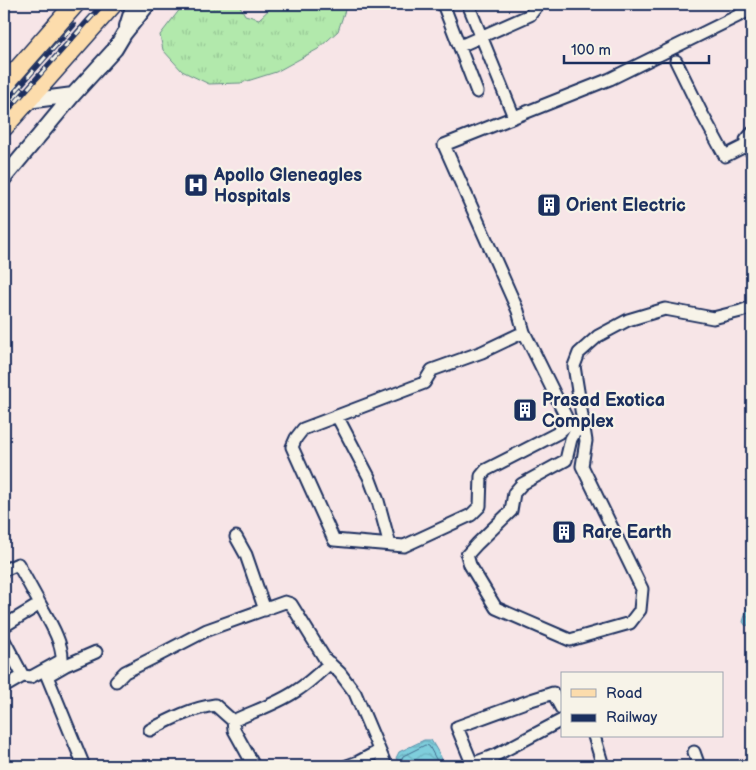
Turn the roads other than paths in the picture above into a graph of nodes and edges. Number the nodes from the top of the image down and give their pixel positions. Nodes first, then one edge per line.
1 (74, 4) edge
2 (113, 4) edge
3 (134, 4) edge
4 (148, 4) edge
5 (443, 4) edge
6 (468, 4) edge
7 (537, 4) edge
8 (752, 9) edge
9 (124, 34) junction
10 (481, 36) junction
11 (460, 46) junction
12 (676, 61) dead end
13 (4, 85) edge
14 (477, 92) dead end
15 (73, 95) junction
16 (27, 101) junction
17 (514, 117) junction
18 (4, 127) edge
19 (752, 133) edge
20 (750, 149) edge
21 (4, 178) edge
22 (752, 307) edge
23 (524, 332) junction
24 (337, 416) junction
25 (582, 420) junction
26 (566, 460) junction
27 (582, 466) junction
28 (236, 537) dead end
29 (390, 545) junction
30 (4, 570) edge
31 (40, 604) junction
32 (265, 610) junction
33 (4, 626) edge
34 (4, 640) edge
35 (96, 652) dead end
36 (330, 663) junction
37 (23, 676) junction
38 (116, 681) dead end
39 (4, 687) edge
40 (561, 707) edge
41 (233, 720) junction
42 (561, 721) edge
43 (150, 730) dead end
44 (595, 738) edge
45 (380, 751) junction
46 (694, 752) dead end
47 (84, 766) edge
48 (254, 766) edge
49 (347, 766) edge
50 (386, 766) edge
51 (469, 766) edge
52 (603, 766) edge
53 (699, 766) edge

1 - 13 main road
2 - 16 main road
3 - 9 street
4 - 9 street
5 - 11 street
6 - 10 street
7 - 10 street
8 - 17 street
9 - 15 street
10 - 11 street
10 - 17 street
11 - 14 street
12 - 20 street
13 - 16 street
15 - 16 street
15 - 21 street
16 - 18 main road
17 - 23 street
19 - 20 street
22 - 25 street
23 - 24 street
23 - 29 street
24 - 29 street
24 - 29 street
25 - 26 street
25 - 27 street
26 - 27 street
26 - 27 street
28 - 32 street
30 - 31 street
31 - 33 street
31 - 37 street
32 - 36 street
32 - 38 street
34 - 37 street
35 - 47 street
36 - 41 street
36 - 45 street
37 - 39 street
40 - 51 street
41 - 43 street
41 - 48 street
42 - 51 street
44 - 52 street
45 - 49 street
45 - 50 street
46 - 53 street

